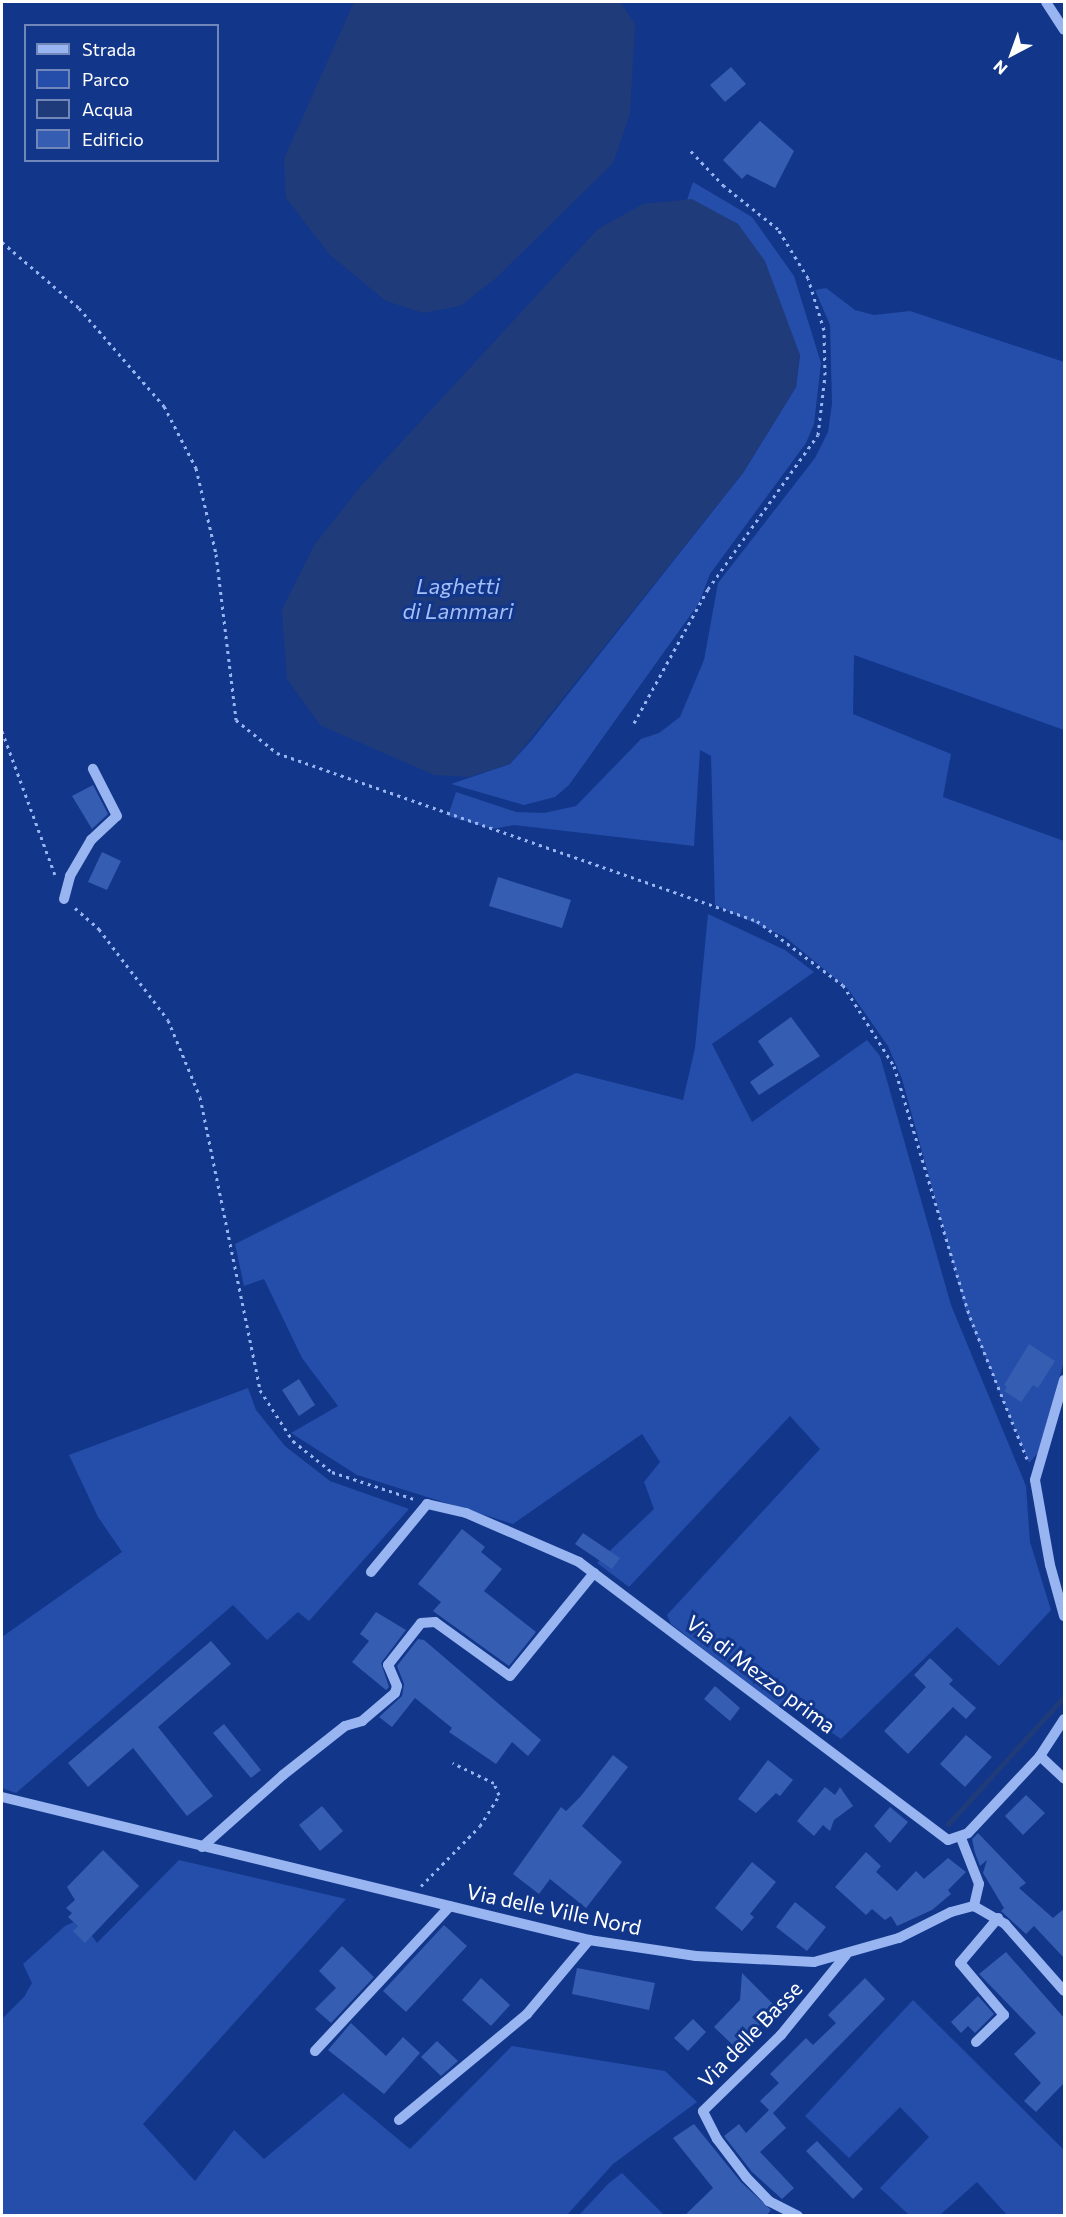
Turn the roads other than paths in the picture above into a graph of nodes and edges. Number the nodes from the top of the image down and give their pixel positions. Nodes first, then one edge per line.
1 (1046, 2) edge
2 (1065, 30) edge
3 (93, 769) dead end
4 (64, 899) road end
5 (1065, 1380) edge
6 (371, 1572) dead end
7 (594, 1573) junction
8 (1065, 1616) edge
9 (1065, 1719) edge
10 (1040, 1756) junction
11 (1065, 1778) edge
12 (2, 1797) edge
13 (961, 1838) junction
14 (202, 1847) junction
15 (450, 1906) junction
16 (974, 1906) junction
17 (998, 1918) junction
18 (589, 1940) junction
19 (846, 1954) junction
20 (1065, 1991) edge
21 (976, 2042) dead end
22 (315, 2050) dead end
23 (399, 2120) dead end
24 (798, 2216) edge

1 - 2 street
3 - 4 street
5 - 8 street
6 - 7 street, Via di Mezzo prima
7 - 13 street, Via di Mezzo prima
7 - 14 street
9 - 10 street
10 - 11 street
10 - 13 street
12 - 14 street, Via delle Ville Nord
13 - 16 street
14 - 15 street, Via delle Ville Nord
15 - 18 street, Via delle Ville Nord
15 - 22 street
16 - 17 street
16 - 19 street, Via delle Ville Nord
17 - 20 street
17 - 21 street
18 - 19 street, Via delle Ville Nord
18 - 23 street
19 - 24 street, Via delle Basse

